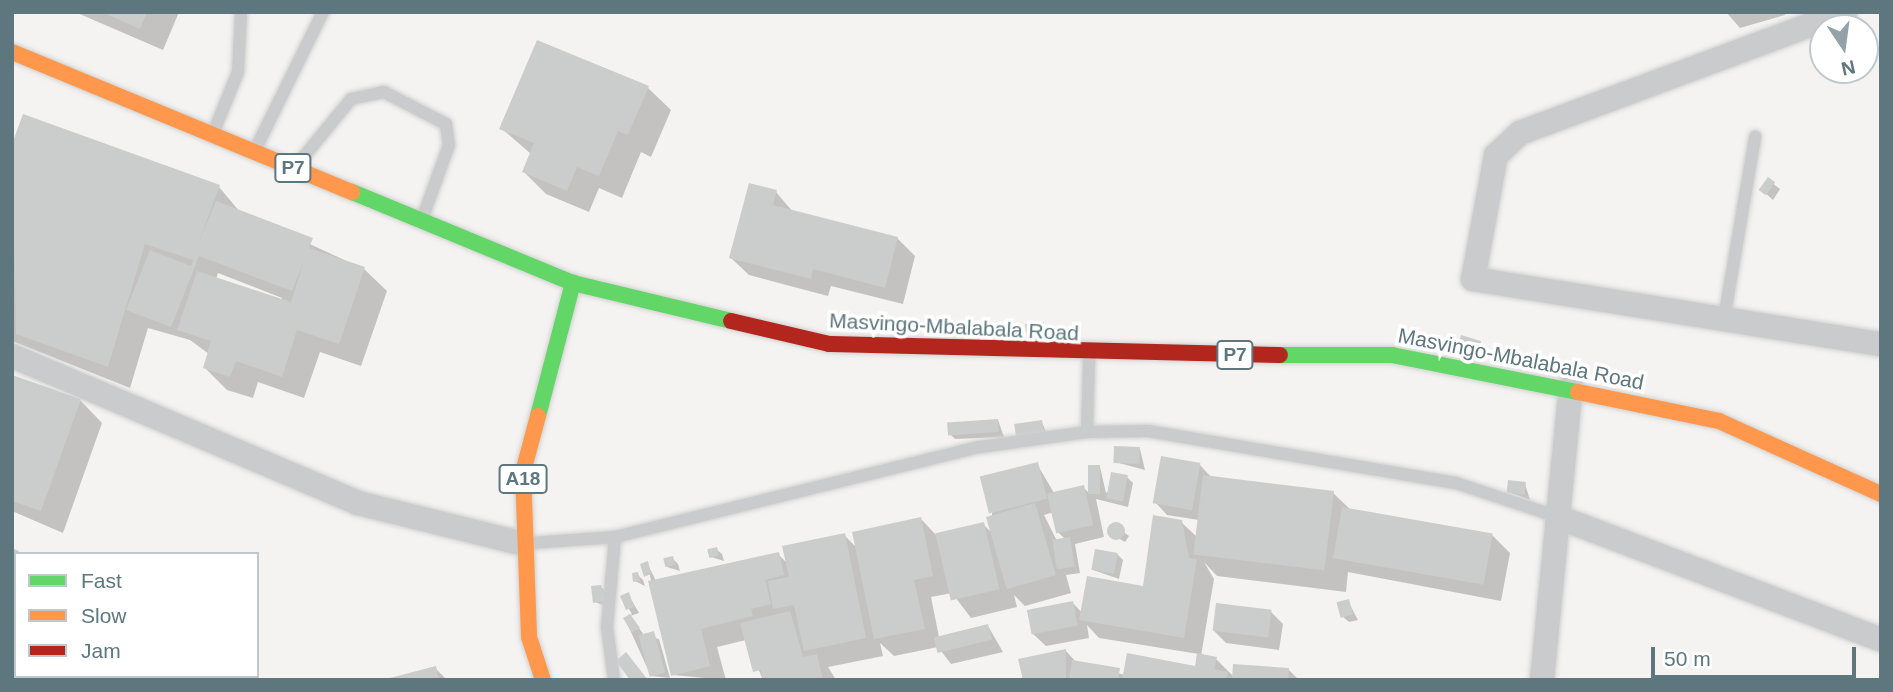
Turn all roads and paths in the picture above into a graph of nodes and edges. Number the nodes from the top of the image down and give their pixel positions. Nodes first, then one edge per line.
1 (241, 12) edge
2 (323, 12) edge
3 (1845, 12) edge
4 (1797, 22) edge
5 (12, 52) edge
6 (213, 135) junction
7 (1755, 137) dead end
8 (255, 152) junction
9 (294, 168) junction
10 (422, 221) junction
11 (573, 283) junction
12 (1724, 319) junction
13 (1881, 345) edge
14 (1089, 354) junction
15 (12, 356) edge
16 (1571, 386) junction
17 (1087, 432) junction
18 (1881, 494) edge
19 (1558, 517) junction
20 (615, 537) junction
21 (524, 544) junction
22 (1881, 640) edge
23 (543, 680) edge
24 (614, 680) edge
25 (1542, 680) edge

1 - 6 lane
2 - 8 lane
3 - 4 street
4 - 12 street
5 - 6 highway, Masvingo-Mbalabala Road / P7
6 - 8 highway, Masvingo-Mbalabala Road / P7
7 - 12 lane
8 - 9 highway, Masvingo-Mbalabala Road / P7
9 - 10 highway, Masvingo-Mbalabala Road / P7
9 - 10 lane
10 - 11 highway, Masvingo-Mbalabala Road / P7
11 - 14 highway, Masvingo-Mbalabala Road / P7
11 - 21 highway, A18
12 - 13 street
14 - 16 highway, Masvingo-Mbalabala Road / P7
14 - 17 lane
15 - 21 street
16 - 18 highway, Masvingo-Mbalabala Road / P7
16 - 19 street
17 - 19 lane
17 - 20 lane
19 - 22 street
19 - 25 street
20 - 21 lane
20 - 24 lane
21 - 23 highway, A18

